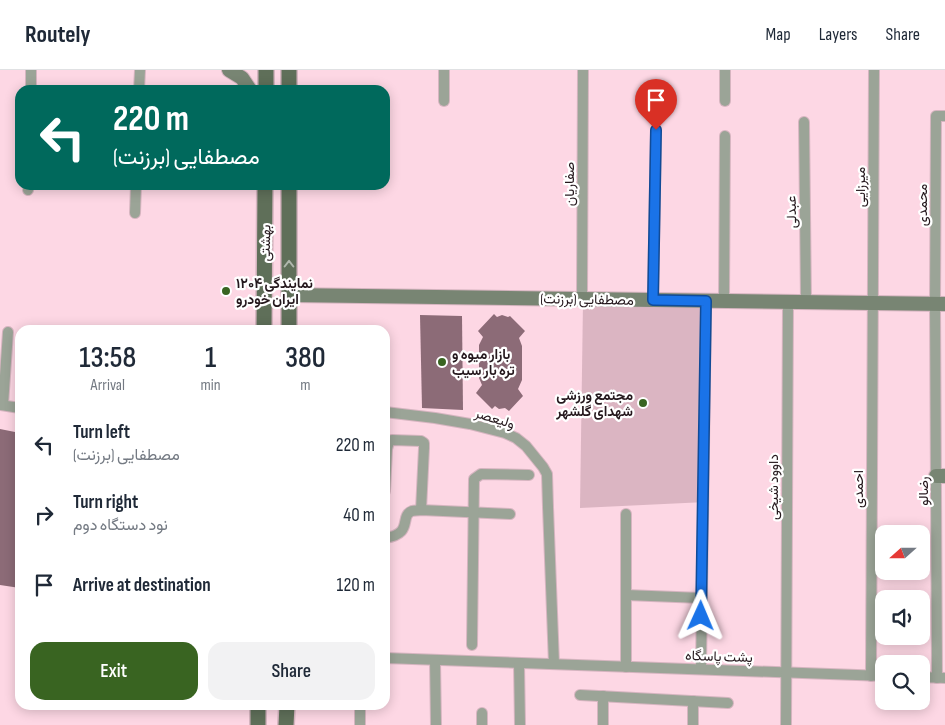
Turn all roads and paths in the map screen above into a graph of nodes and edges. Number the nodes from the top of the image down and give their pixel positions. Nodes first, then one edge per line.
1 (31, 70) edge
2 (140, 70) edge
3 (228, 70) edge
4 (266, 70) edge
5 (289, 70) edge
6 (444, 70) edge
7 (583, 70) edge
8 (725, 70) edge
9 (874, 70) edge
10 (31, 85) edge
11 (140, 85) edge
12 (247, 85) edge
13 (266, 85) edge
14 (289, 85) edge
15 (444, 101) dead end
16 (725, 101) dead end
17 (945, 116) edge
18 (804, 122) dead end
19 (656, 130) dead end
20 (725, 136) dead end
21 (136, 190) edge
22 (265, 190) edge
23 (289, 190) edge
24 (135, 213) dead end
25 (289, 295) junction
26 (582, 299) junction
27 (653, 300) junction
28 (706, 301) junction
29 (724, 301) junction
30 (788, 302) junction
31 (806, 302) junction
32 (873, 303) junction
33 (940, 304) edge
34 (264, 325) edge
35 (289, 325) edge
36 (8, 332) dead end
37 (2, 405) edge
38 (15, 407) edge
39 (390, 413) edge
40 (390, 441) edge
41 (529, 476) dead end
42 (941, 476) edge
43 (421, 510) junction
44 (474, 513) junction
45 (510, 514) dead end
46 (626, 514) dead end
47 (390, 537) edge
48 (626, 595) junction
49 (701, 598) junction
50 (472, 645) dead end
51 (390, 658) edge
52 (435, 660) junction
53 (519, 663) junction
54 (554, 664) junction
55 (626, 667) junction
56 (700, 669) junction
57 (786, 672) junction
58 (872, 676) joint
59 (941, 678) edge
60 (580, 695) dead end
61 (603, 696) junction
62 (694, 701) junction
63 (728, 703) dead end
64 (258, 710) edge
65 (287, 710) edge
66 (360, 710) edge
67 (482, 713) dead end
68 (258, 725) edge
69 (286, 725) edge
70 (360, 725) edge
71 (436, 725) edge
72 (482, 725) edge
73 (520, 725) edge
74 (603, 725) edge
75 (693, 725) edge
76 (786, 725) edge

1 - 10 street
2 - 11 street
3 - 12 street
4 - 13 main road
5 - 14 main road
6 - 15 street
7 - 26 street, صفاریان
8 - 16 street
9 - 32 street, میرزایی
17 - 33 street, محمدی
18 - 31 street, عبدلی
19 - 27 street
20 - 29 street
21 - 24 street
22 - 34 main road, بهشتی
25 -> 23 main road, بهشتی
25 - 26 street, مصطفایی (برزنت)
25 - 35 main road, بهشتی
26 - 27 street, مصطفایی (برزنت)
27 - 28 street, مصطفایی (برزنت)
28 - 29 street, مصطفایی (برزنت)
28 - 49 street
29 - 30 street, مصطفایی (برزنت)
30 - 31 street, مصطفایی (برزنت)
30 - 57 street, داوود شیخی
31 - 32 street, مصطفایی (برزنت)
32 - 33 street, مصطفایی (برزنت)
32 - 58 street, احمدی
33 - 42 street, رضالو
36 - 37 street
37 - 38 street
39 - 54 street, ولیعصر
40 - 43 street
41 - 44 street
42 - 59 street, رضالو
43 - 44 street
43 - 47 street
44 - 45 street
44 - 50 street
46 - 48 street
48 - 49 street
48 - 55 street
49 - 56 street
51 - 52 street, پشت پاسگاه
52 - 53 street, پشت پاسگاه
52 - 71 street
53 - 54 street, پشت پاسگاه
53 - 73 street
54 - 55 street, پشت پاسگاه
55 - 56 street, پشت پاسگاه
56 - 57 street, پشت پاسگاه
57 - 58 street, پشت پاسگاه
57 - 76 street, داوود شیخی
60 - 61 street
61 - 62 street
61 - 74 street
62 - 63 street
62 - 75 street
64 - 68 main road
65 - 69 main road
66 - 70 street
67 - 72 street

